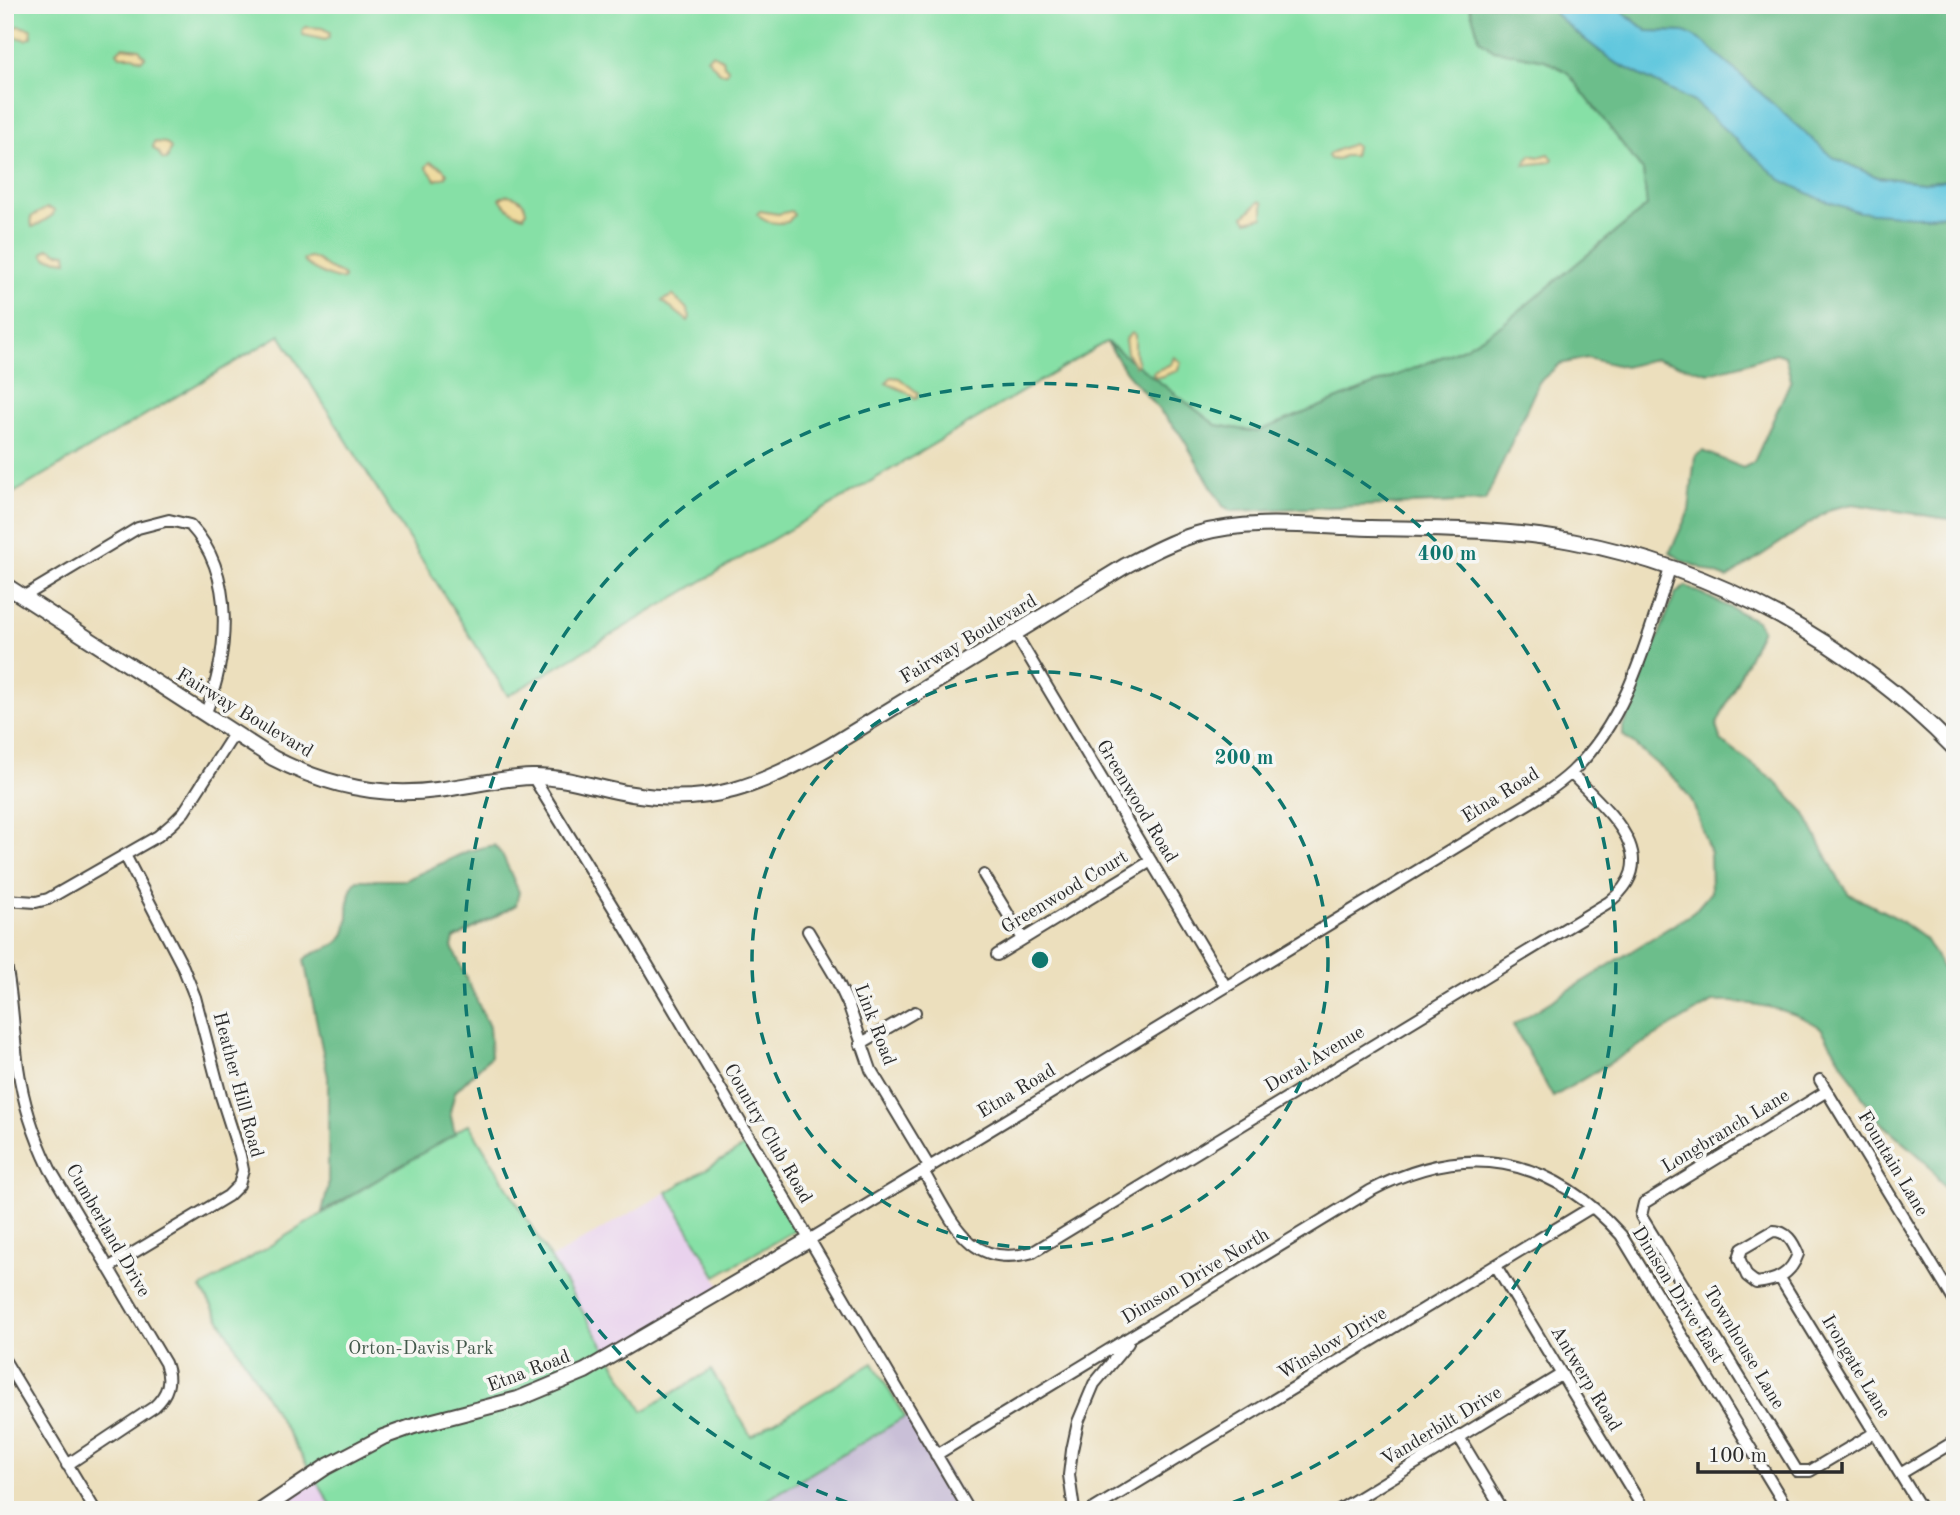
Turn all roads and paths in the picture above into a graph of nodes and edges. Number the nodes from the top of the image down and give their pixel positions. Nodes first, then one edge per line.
1 (1670, 569) junction
2 (5, 586) edge
3 (23, 597) junction
4 (1016, 635) junction
5 (205, 715) junction
6 (234, 734) junction
7 (1955, 749) edge
8 (1571, 773) junction
9 (533, 777) junction
10 (125, 855) junction
11 (1151, 861) junction
12 (984, 875) dead end
13 (5, 900) edge
14 (808, 932) dead end
15 (1023, 939) junction
16 (997, 955) dead end
17 (5, 960) edge
18 (1226, 987) junction
19 (915, 1012) dead end
20 (860, 1044) junction
21 (1820, 1080) dead end
22 (1827, 1091) junction
23 (1485, 1161) joint
24 (926, 1169) junction
25 (1644, 1203) joint
26 (1592, 1207) junction
27 (809, 1240) junction
28 (1496, 1266) junction
29 (108, 1268) junction
30 (1780, 1278) junction
31 (1955, 1301) edge
32 (1134, 1336) junction
33 (5, 1361) edge
34 (1562, 1374) junction
35 (1874, 1433) junction
36 (1459, 1437) junction
37 (1955, 1441) edge
38 (936, 1455) junction
39 (67, 1465) junction
40 (1900, 1474) junction
41 (1356, 1499) junction
42 (95, 1510) edge
43 (262, 1510) edge
44 (969, 1510) edge
45 (1074, 1510) edge
46 (1091, 1510) edge
47 (1339, 1510) edge
48 (1363, 1510) edge
49 (1503, 1510) edge
50 (1644, 1510) edge
51 (1788, 1510) edge
52 (1922, 1510) edge

1 - 4 street, Fairway Boulevard
1 - 7 street, Fairway Boulevard
1 - 8 street, Etna Road
2 - 3 street, Fairway Boulevard
3 - 5 street, Fairway Boulevard
3 - 5 street
4 - 9 street, Fairway Boulevard
4 - 11 street, Greenwood Road
5 - 6 street, Fairway Boulevard
6 - 9 street, Fairway Boulevard
6 - 10 street
8 - 18 street, Etna Road
8 - 24 street, Doral Avenue
9 - 27 street, Country Club Road
10 - 13 street
10 - 29 street, Heather Hill Road
11 - 15 street, Greenwood Court
11 - 18 street, Greenwood Road
12 - 15 street
14 - 20 street, Link Road
15 - 16 street, Greenwood Court
17 - 29 street, Cumberland Drive
18 - 24 street, Etna Road
19 - 20 street
20 - 24 street, Link Road
21 - 22 street, Fountain Lane
22 - 25 street, Longbranch Lane
22 - 31 street, Fountain Lane
23 - 26 street, Dimson Drive East
23 - 32 street, Dimson Drive North
24 - 27 street, Etna Road
25 - 35 street, Townhouse Lane
26 - 28 street, Winslow Drive
26 - 51 street, Dimson Drive East
27 - 38 street, Country Club Road
27 - 43 street, Etna Road
28 - 34 street, Antwerp Road
28 - 46 street, Winslow Drive
29 - 39 street, Cumberland Drive
30 - 30 street
30 - 35 street, Irongate Lane
32 - 38 street, Dimson Drive North
32 - 45 street
33 - 39 street
34 - 36 street, Vanderbilt Drive
34 - 50 street, Antwerp Road
35 - 40 street, Irongate Lane
36 - 41 street, Vanderbilt Drive
36 - 49 street
37 - 40 street
38 - 44 street, Country Club Road
39 - 42 street
40 - 52 street, Irongate Lane
41 - 47 street, Vanderbilt Drive
41 - 48 street

